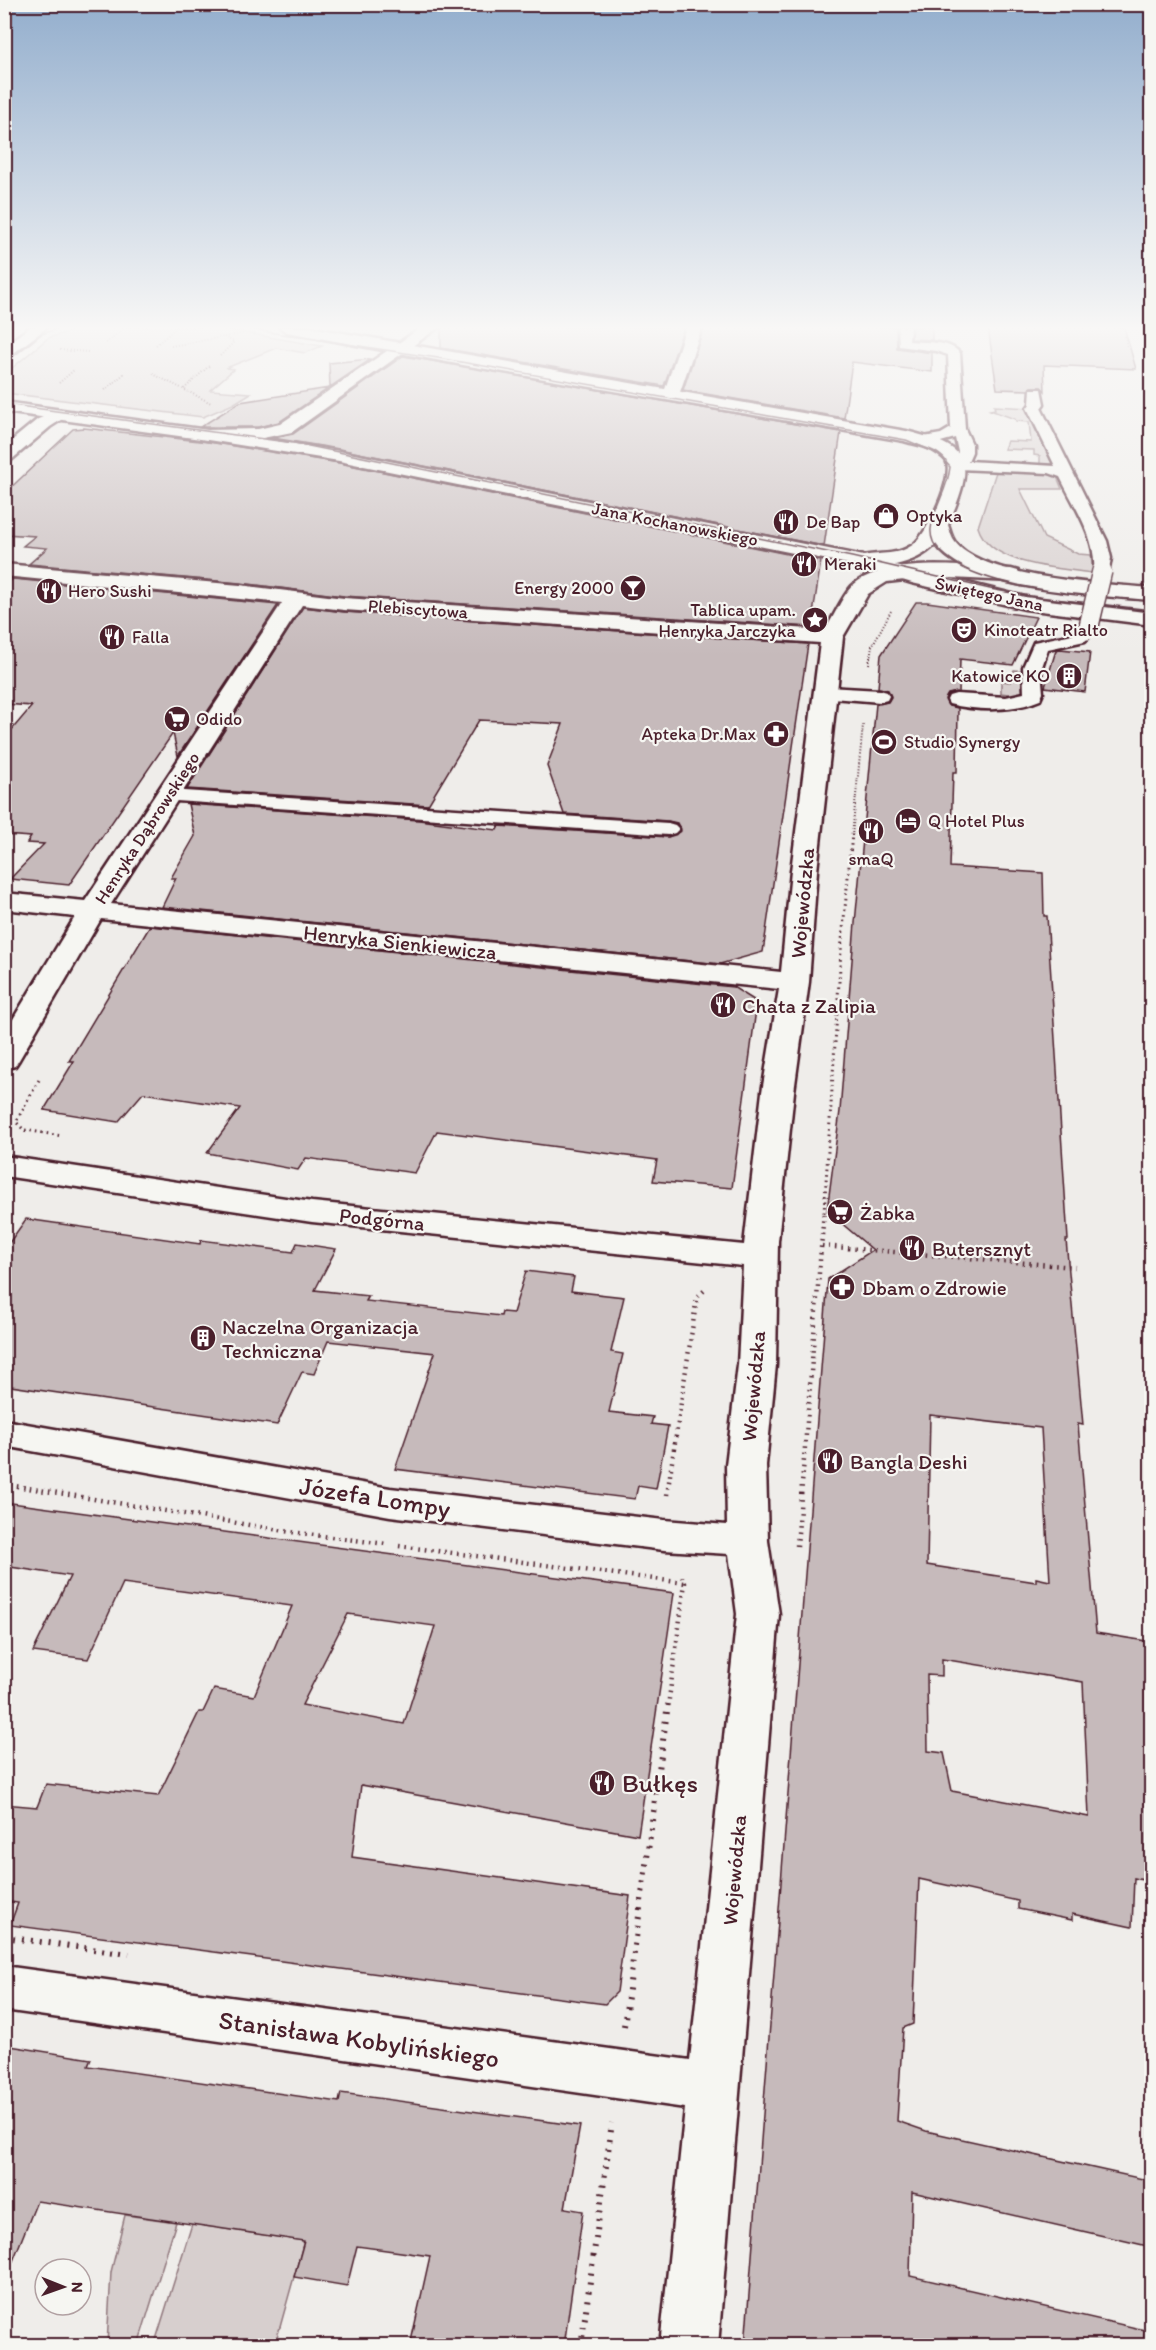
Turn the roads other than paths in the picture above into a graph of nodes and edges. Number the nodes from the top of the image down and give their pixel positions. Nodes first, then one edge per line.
1 (28, 437) edge
2 (218, 437) edge
3 (899, 437) edge
4 (947, 437) edge
5 (962, 437) edge
6 (1048, 437) edge
7 (923, 441) junction
8 (4, 457) edge
9 (959, 465) junction
10 (1066, 474) junction
11 (939, 525) junction
12 (857, 560) junction
13 (4, 570) edge
14 (899, 574) junction
15 (1011, 575) junction
16 (1152, 594) edge
17 (295, 599) junction
18 (1152, 619) edge
19 (832, 637) junction
20 (827, 693) junction
21 (873, 695) road end
22 (956, 700) dead end
23 (169, 796) junction
24 (668, 829) dead end
25 (4, 902) edge
26 (93, 910) junction
27 (795, 982) junction
28 (4, 1060) edge
29 (4, 1166) edge
30 (761, 1257) junction
31 (4, 1433) edge
32 (748, 1541) junction
33 (4, 1988) edge
34 (714, 2088) junction
35 (689, 2346) edge

1 - 8 street
2 - 12 street, Jana Kochanowskiego
3 - 7 street
4 - 7 lane
5 - 9 lane
6 - 10 lane
7 - 9 street
9 - 10 lane
9 - 11 street
10 - 22 lane, bridge
11 - 12 street
11 - 15 street
12 - 14 street, Jana Kochanowskiego
13 - 17 street, Plebiscytowa
14 - 15 street, Wojewódzka
14 - 18 street, Świętego Jana
14 - 19 street, Wojewódzka
15 - 16 street, Świętego Jana
17 - 19 street, Plebiscytowa
17 - 23 street, Henryka Dąbrowskiego
19 - 20 street, Wojewódzka
20 - 21 lane
20 - 27 street, Wojewódzka
23 - 24 lane
23 - 26 street, Henryka Dąbrowskiego
25 - 26 street, Henryka Sienkiewicza
26 - 27 street, Henryka Sienkiewicza
26 - 28 street, Henryka Dąbrowskiego
27 - 30 street, Wojewódzka
29 - 30 street, Podgórna
30 - 32 street, Wojewódzka
31 - 32 street, Józefa Lompy
32 - 34 street, Wojewódzka
33 - 34 street, Stanisława Kobylińskiego
34 - 35 street, Wojewódzka

